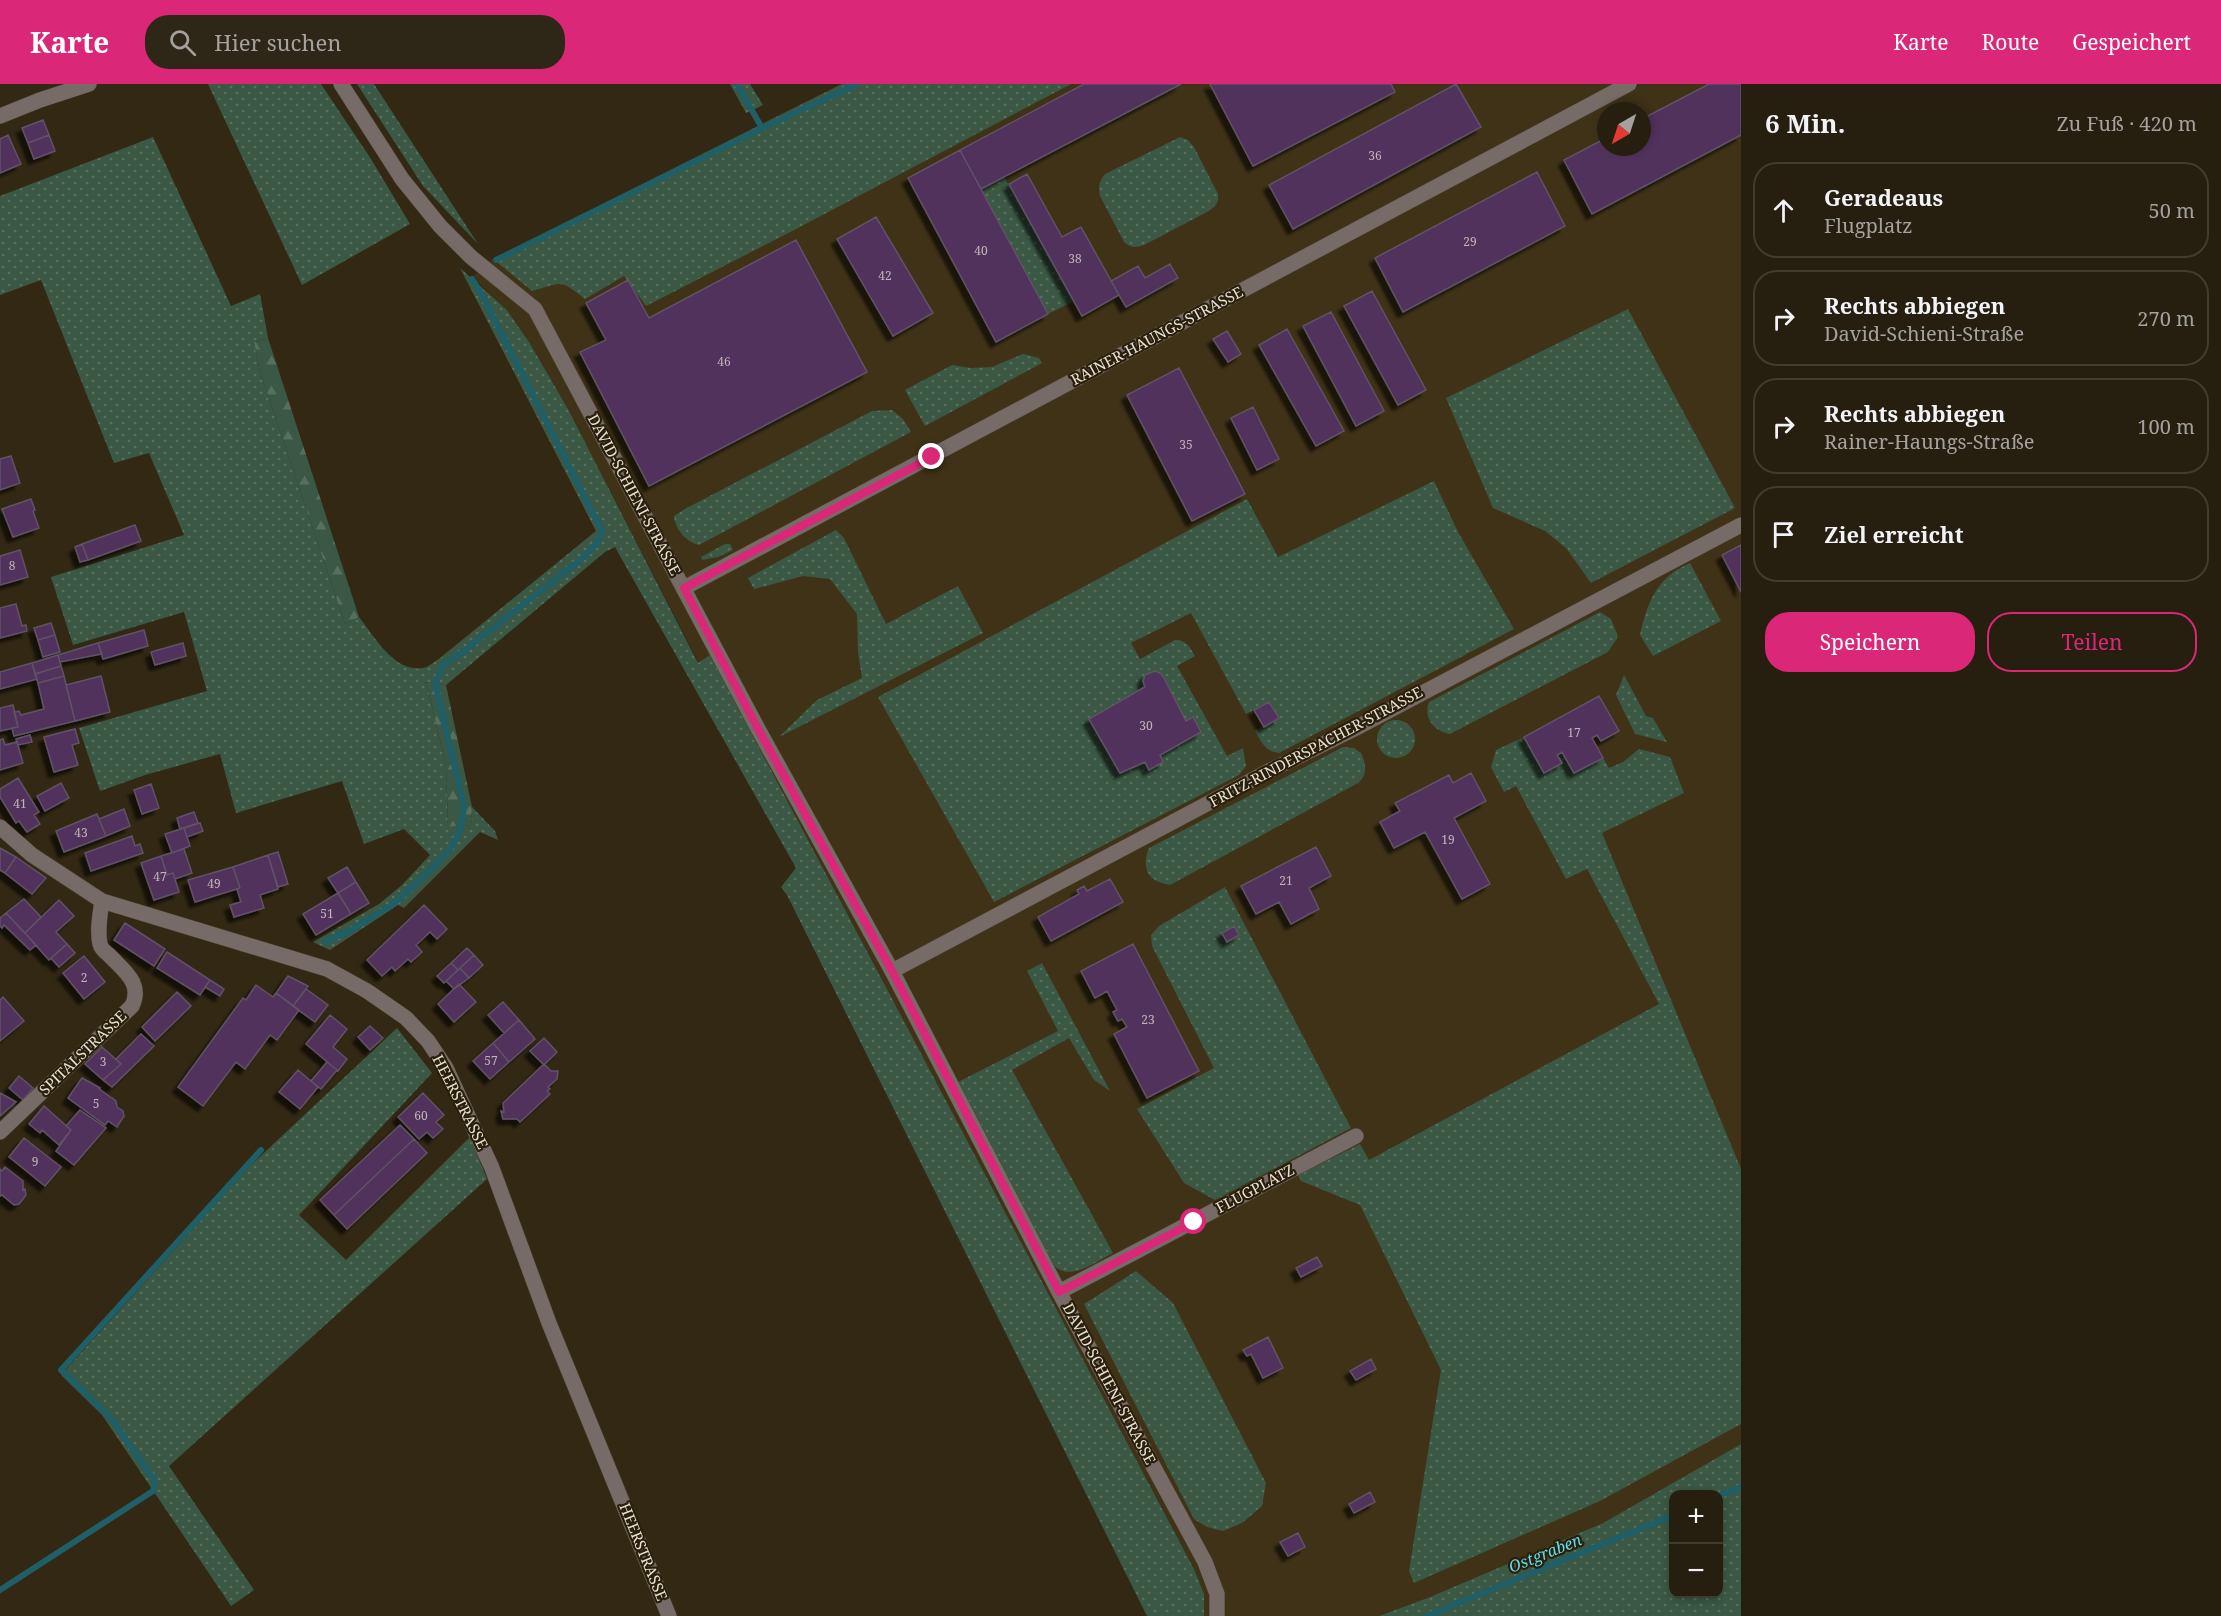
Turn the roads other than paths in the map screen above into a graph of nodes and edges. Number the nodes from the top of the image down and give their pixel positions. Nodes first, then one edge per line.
1 (89, 84) edge
2 (341, 84) edge
3 (1629, 84) edge
4 (0, 116) edge
5 (1741, 525) edge
6 (684, 588) junction
7 (0, 827) edge
8 (102, 902) junction
9 (892, 971) junction
10 (0, 1132) edge
11 (1356, 1136) dead end
12 (1059, 1292) junction
13 (669, 1616) edge
14 (1216, 1616) edge

1 - 4 street
2 - 6 street, DAVID-SCHIENI-STRASSE
3 - 6 street, RAINER-HAUNGS-STRASSE
5 - 9 street, FRITZ-RINDERSPACHER-STRASSE
6 - 9 street, DAVID-SCHIENI-STRASSE
7 - 8 street, HEERSTRASSE
8 - 10 street, SPITALSTRASSE
8 - 13 street, HEERSTRASSE
9 - 12 street, DAVID-SCHIENI-STRASSE
11 - 12 street, FLUGPLATZ
12 - 14 street, DAVID-SCHIENI-STRASSE

